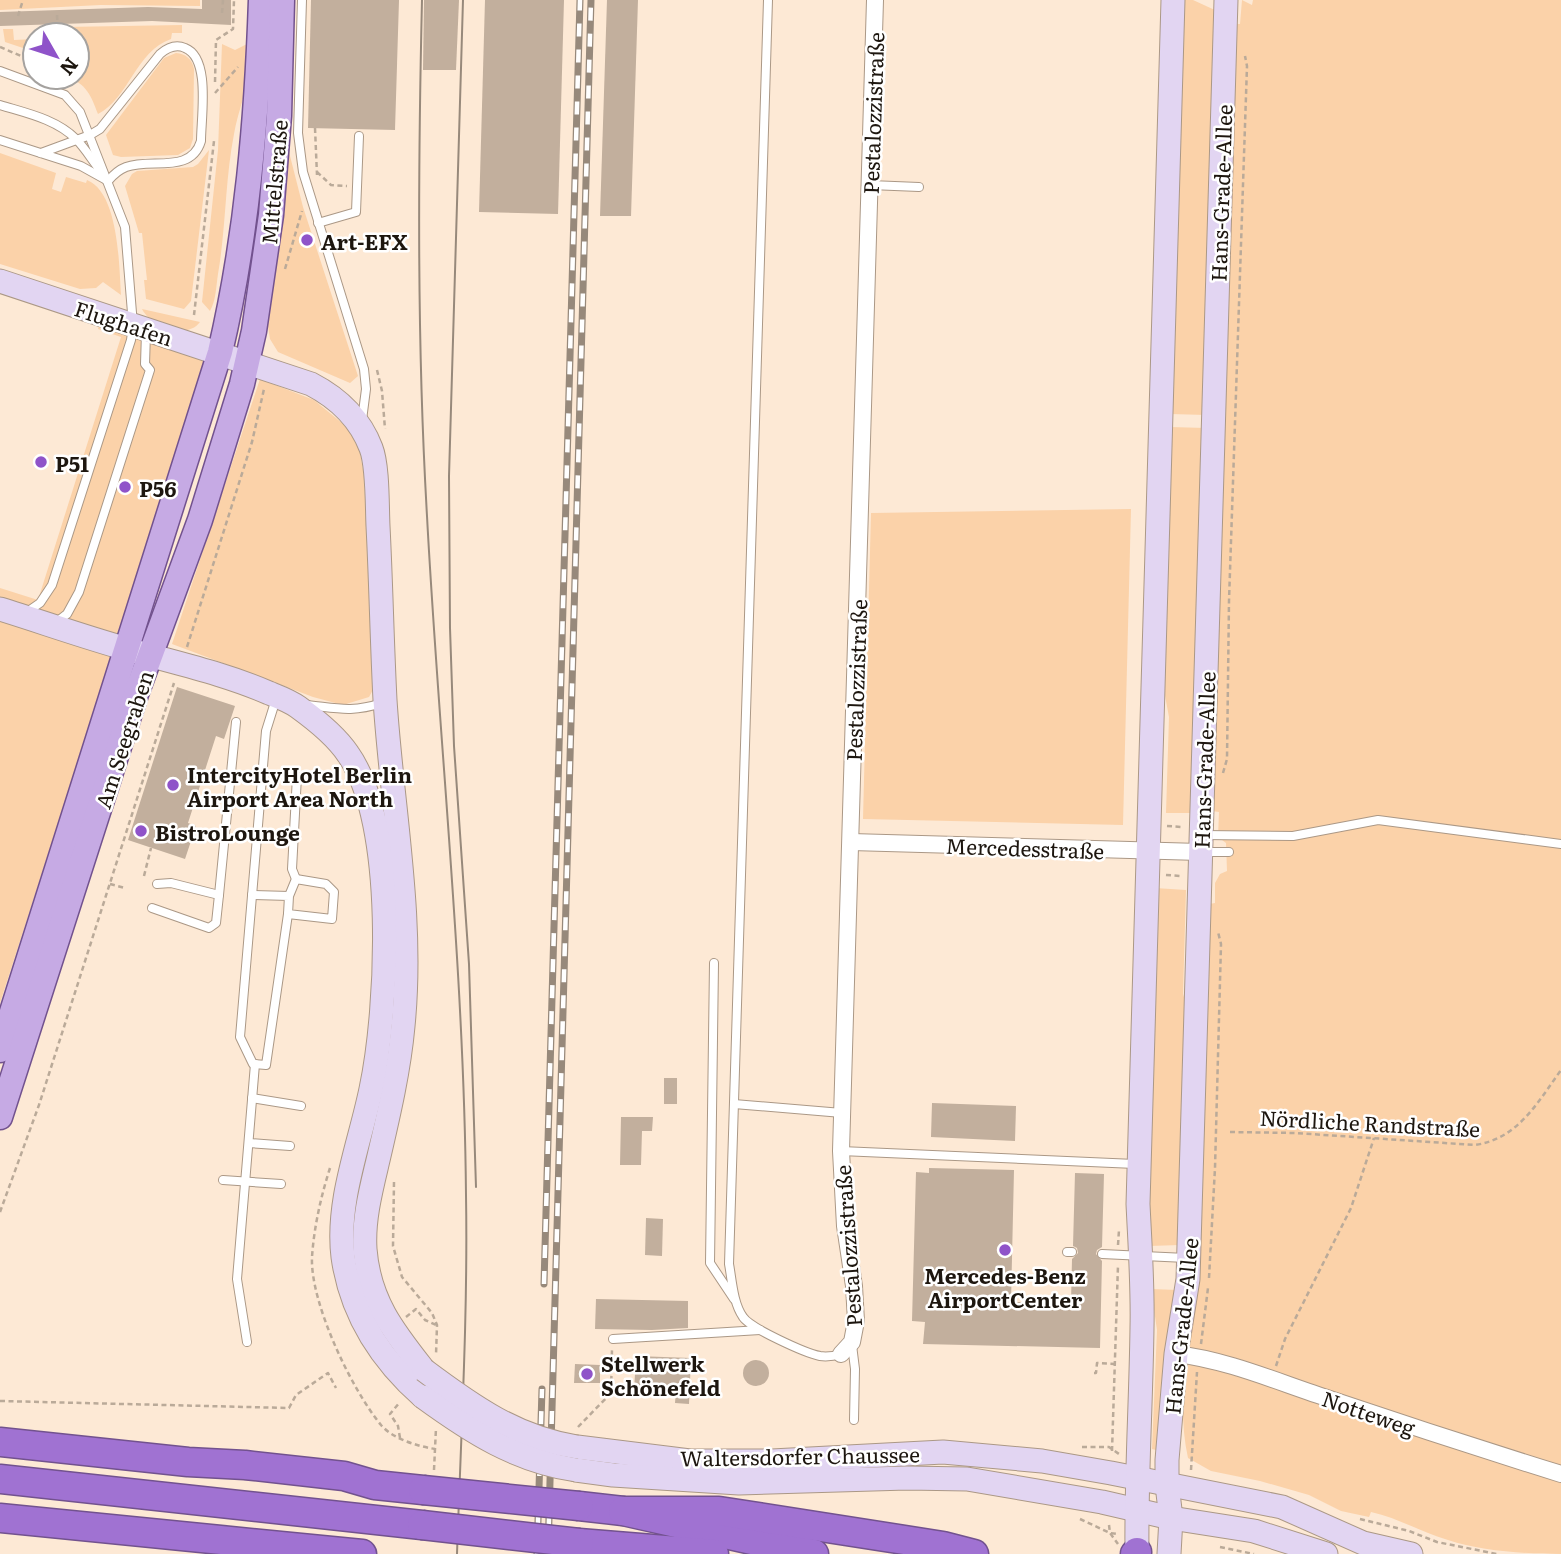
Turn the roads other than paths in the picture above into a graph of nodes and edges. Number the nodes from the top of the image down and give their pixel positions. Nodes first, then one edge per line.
1 (261, 0) edge
2 (282, 0) edge
3 (302, 0) edge
4 (768, 0) edge
5 (875, 0) edge
6 (1173, 0) edge
7 (1226, 0) edge
8 (0, 71) edge
9 (0, 105) edge
10 (86, 125) junction
11 (100, 129) junction
12 (90, 135) junction
13 (359, 136) dead end
14 (0, 140) edge
15 (78, 140) junction
16 (41, 153) junction
17 (108, 181) junction
18 (870, 185) junction
19 (919, 187) dead end
20 (318, 223) junction
21 (0, 281) edge
22 (139, 327) junction
23 (220, 352) junction
24 (258, 365) junction
25 (361, 426) junction
26 (11, 612) edge
27 (52, 625) junction
28 (127, 649) junction
29 (151, 655) junction
30 (286, 701) junction
31 (385, 702) junction
32 (236, 722) dead end
33 (298, 776) dead end
34 (1200, 838) junction
35 (851, 842) junction
36 (1561, 844) edge
37 (1149, 852) junction
38 (1229, 852) dead end
39 (296, 879) junction
40 (157, 884) dead end
41 (219, 895) junction
42 (252, 895) junction
43 (289, 896) junction
44 (152, 908) dead end
45 (288, 914) junction
46 (714, 963) dead end
47 (0, 1050) edge
48 (255, 1064) junction
49 (252, 1098) junction
50 (734, 1104) junction
51 (301, 1106) dead end
52 (842, 1113) junction
53 (0, 1117) edge
54 (248, 1143) junction
55 (290, 1146) dead end
56 (841, 1151) junction
57 (1139, 1164) junction
58 (223, 1180) dead end
59 (246, 1181) junction
60 (281, 1184) dead end
61 (1102, 1254) dead end
62 (1141, 1255) junction
63 (1189, 1259) junction
64 (738, 1305) junction
65 (760, 1331) junction
66 (613, 1339) dead end
67 (247, 1342) dead end
68 (846, 1348) junction
69 (1176, 1353) junction
70 (854, 1420) dead end
71 (0, 1442) edge
72 (1561, 1474) edge
73 (1136, 1478) junction
74 (0, 1479) edge
75 (375, 1485) junction
76 (1167, 1485) junction
77 (221, 1502) junction
78 (623, 1511) junction
79 (1139, 1512) junction
80 (0, 1518) edge
81 (1171, 1518) junction
82 (154, 1534) junction
83 (1132, 1552) edge
84 (200, 1554) edge
85 (362, 1554) edge
86 (714, 1554) edge
87 (814, 1554) edge
88 (974, 1554) edge
89 (1169, 1554) edge
90 (1326, 1554) edge
91 (1411, 1554) edge

1 - 23 main road, Mittelstraße
2 - 24 main road, Mittelstraße
3 - 20 lane
4 - 50 lane
5 - 18 street, Pestalozzistraße
6 - 37 main road, Hans-Grade-Allee
7 - 34 main road, Hans-Grade-Allee
8 - 10 lane
9 - 15 lane
10 - 11 lane
10 - 12 lane
11 - 12 lane
11 - 17 lane
12 - 15 lane
12 - 17 lane
13 - 20 lane
14 - 16 lane
15 - 16 lane
15 - 17 lane
16 - 17 lane
17 - 22 lane
18 - 19 lane
18 - 35 street, Pestalozzistraße
20 - 25 lane
21 - 22 main road, Flughafen
22 - 23 main road, Flughafen
22 - 26 lane
22 - 27 lane
23 - 24 main road, Flughafen
23 - 28 main road, Am Seegraben
24 - 25 main road, Waltersdorfer Chaussee
24 - 29 main road, Am Seegraben
25 - 31 main road, Waltersdorfer Chaussee
26 - 27 main road
27 - 28 main road
28 - 29 main road, Waltersdorfer Chaussee
28 - 47 main road, Am Seegraben
29 - 30 main road, Waltersdorfer Chaussee
29 - 53 main road, Am Seegraben
30 - 31 lane, Waltersdorfer Chaussee
30 - 42 lane
30 - 79 main road, Waltersdorfer Chaussee, bridge
31 - 73 main road, Waltersdorfer Chaussee, bridge
32 - 41 lane
33 - 39 lane
34 - 36 lane
34 - 37 street, Mercedesstraße
34 - 38 lane
34 - 63 main road, Hans-Grade-Allee
35 - 37 street, Mercedesstraße
35 - 52 street, Pestalozzistraße
37 - 57 main road, Hans-Grade-Allee
39 - 43 lane
39 - 45 lane
40 - 41 lane
41 - 44 lane
42 - 43 lane
42 - 48 lane
43 - 45 lane
45 - 48 lane
46 - 64 lane
48 - 49 lane
49 - 51 lane
49 - 54 lane
50 - 52 lane
50 - 64 lane
52 - 56 street, Pestalozzistraße
54 - 55 lane
54 - 59 lane
56 - 57 lane
56 - 68 street, Pestalozzistraße
57 - 62 main road, Hans-Grade-Allee
58 - 59 lane
59 - 60 lane
59 - 67 lane
61 - 62 lane
62 - 63 lane
62 - 73 main road, Hans-Grade-Allee
63 - 69 main road, Hans-Grade-Allee
64 - 65 lane
65 - 66 lane
65 - 68 lane
68 - 70 lane
69 - 72 street, Notteweg
69 - 76 main road, Hans-Grade-Allee
71 - 75 highway
73 - 76 main road, Waltersdorfer Chaussee
73 - 79 main road, Hans-Grade-Allee
74 - 77 highway
75 - 77 highway
75 - 78 highway, bridge
76 - 81 main road, Hans-Grade-Allee
76 - 91 main road, Waltersdorfer Chaussee
77 - 86 highway, bridge
78 - 87 highway
78 - 88 highway
79 - 81 main road, Waltersdorfer Chaussee
79 - 83 main road, Hans-Grade-Allee
80 - 82 highway
81 - 89 main road, Hans-Grade-Allee
81 - 90 main road, Waltersdorfer Chaussee
82 - 84 highway
82 - 85 highway

